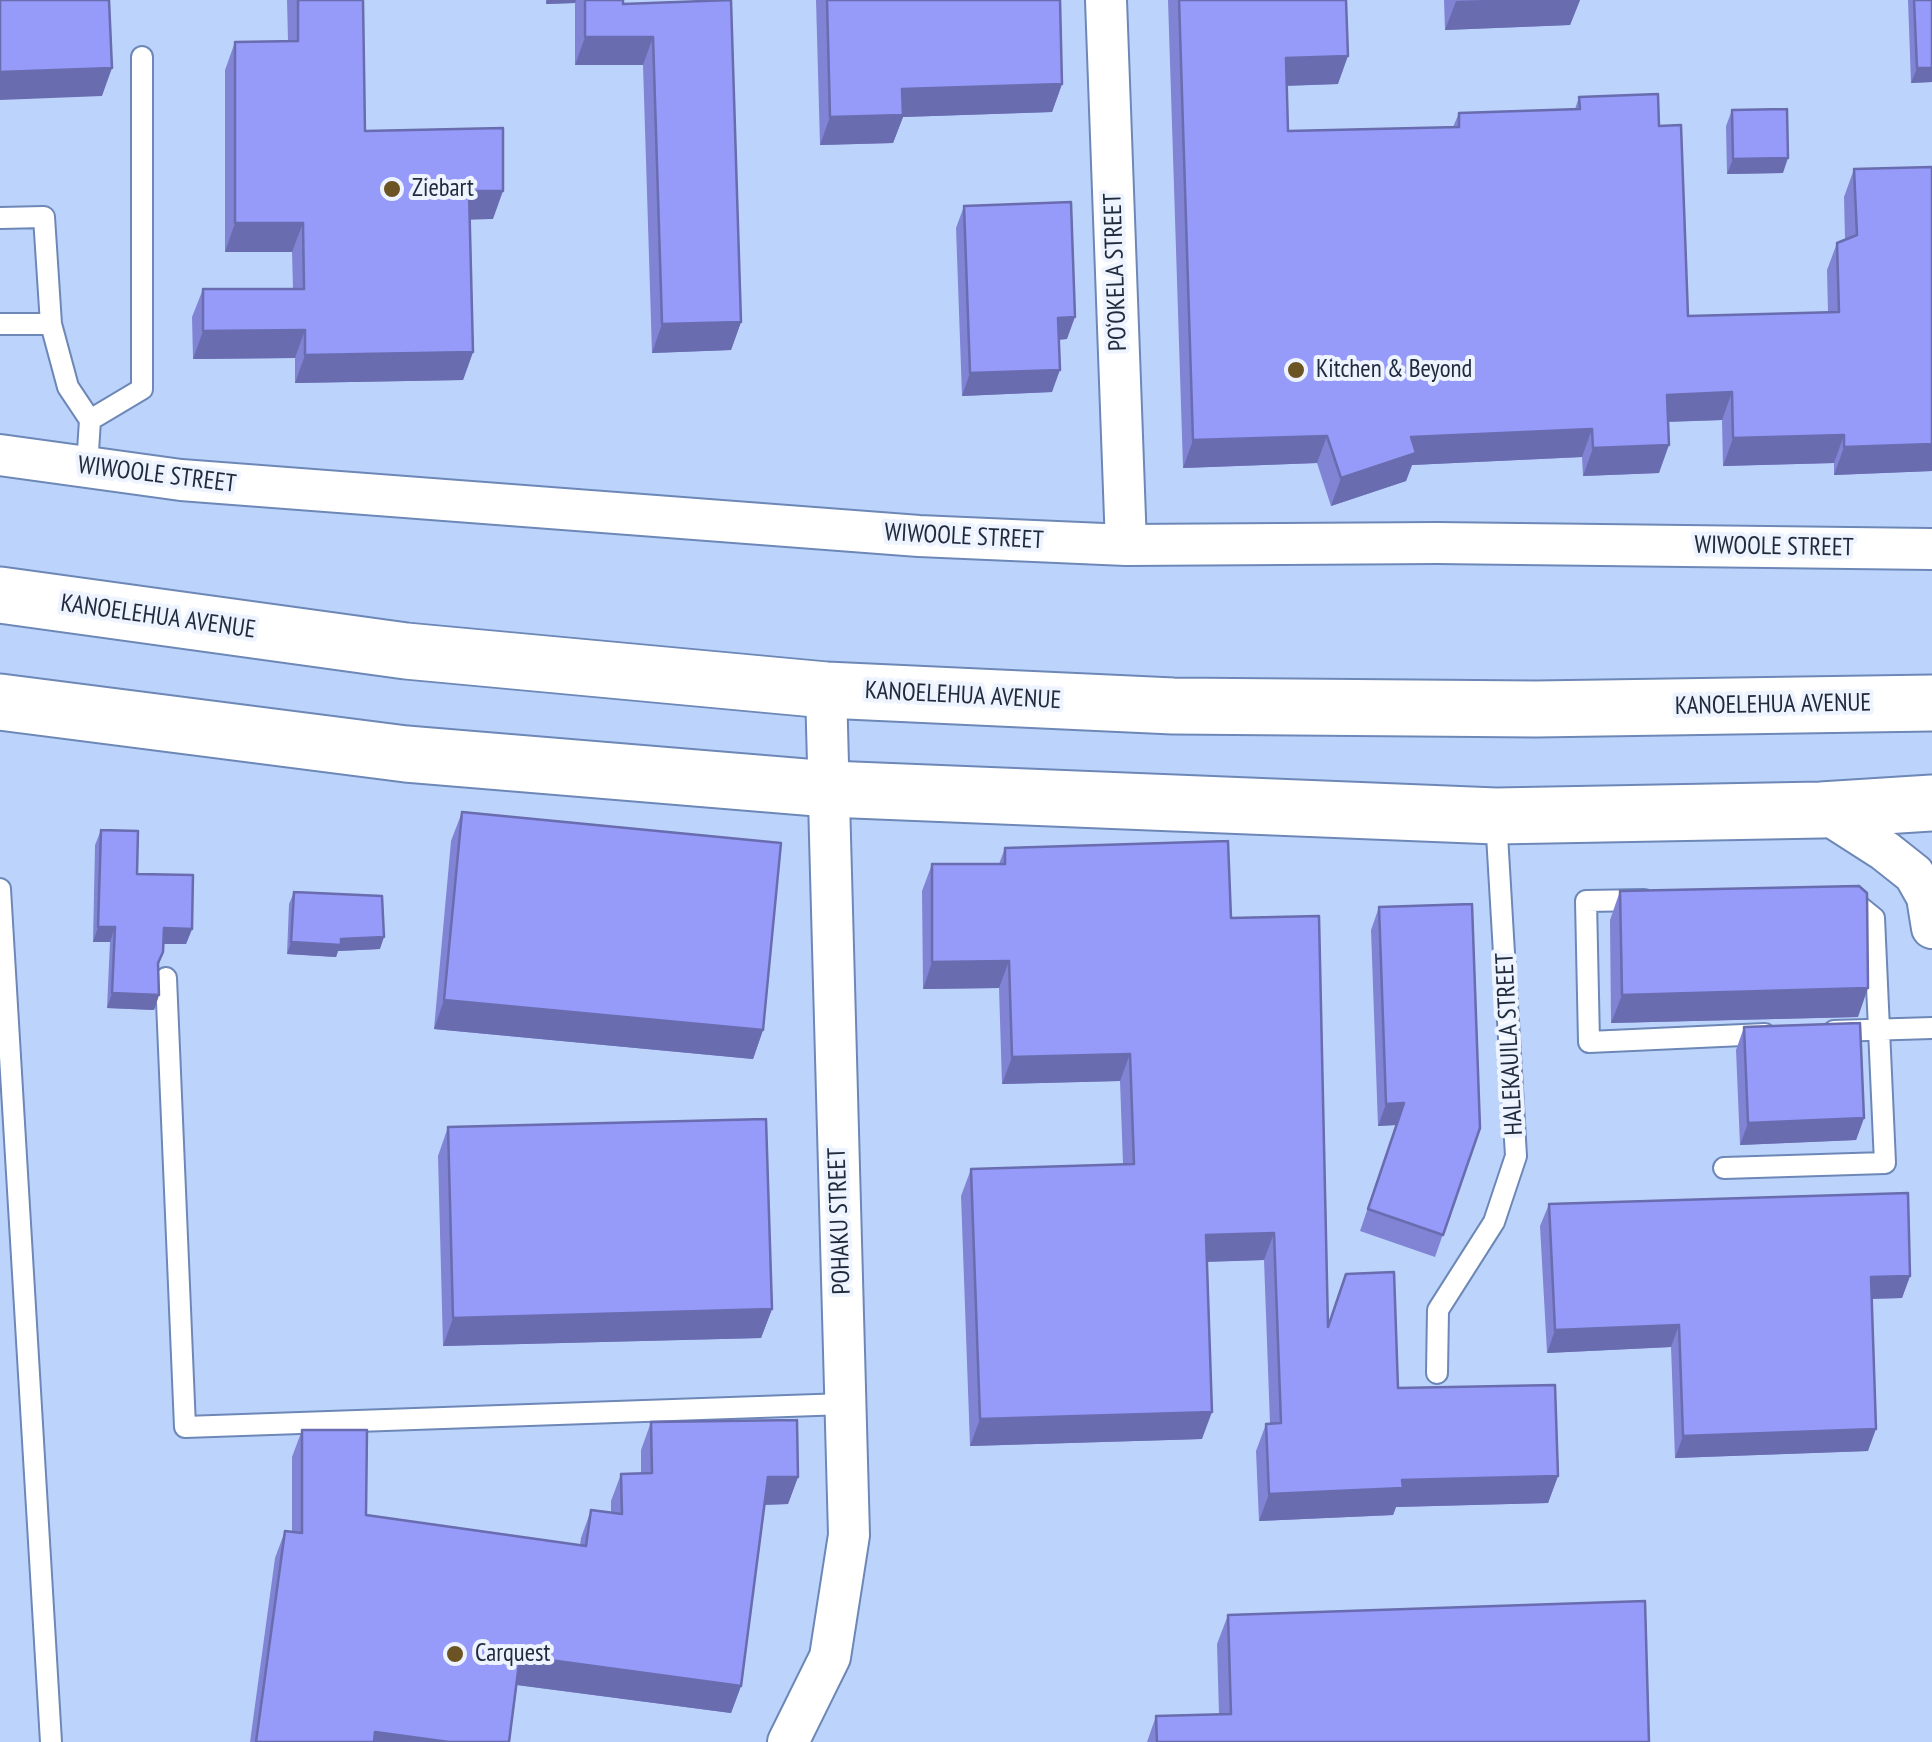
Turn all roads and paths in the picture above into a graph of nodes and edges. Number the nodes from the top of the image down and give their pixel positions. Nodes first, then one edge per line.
1 (1106, 0) edge
2 (142, 57) dead end
3 (0, 218) edge
4 (0, 324) edge
5 (50, 324) junction
6 (90, 420) junction
7 (0, 455) edge
8 (87, 467) junction
9 (1126, 544) junction
10 (1932, 549) edge
11 (0, 595) edge
12 (826, 690) junction
13 (0, 702) edge
14 (1932, 703) edge
15 (830, 788) junction
16 (1932, 803) edge
17 (1821, 810) junction
18 (1496, 816) junction
19 (0, 888) edge
20 (1830, 898) edge
21 (1661, 900) edge
22 (1932, 914) edge
23 (1932, 928) edge
24 (166, 978) dead end
25 (1932, 1028) edge
26 (1880, 1030) junction
27 (1821, 1032) edge
28 (1782, 1034) edge
29 (1724, 1168) dead end
30 (1437, 1372) dead end
31 (846, 1404) junction
32 (51, 1742) edge
33 (788, 1742) edge

1 - 9 street, PO‘OKELA STREET
2 - 6 lane
3 - 5 lane
4 - 5 lane
5 - 6 lane
6 - 8 lane
7 - 8 street, WIWOOLE STREET
8 - 9 street, WIWOOLE STREET
9 - 10 street, WIWOOLE STREET
11 - 12 highway, KANOELEHUA AVENUE
12 - 14 highway, KANOELEHUA AVENUE
12 - 15 street, POHAKU STREET
13 - 15 highway
15 - 18 highway
15 - 31 street, POHAKU STREET
16 - 17 highway
17 - 18 highway
17 - 22 street
18 - 30 lane, HALEKAUILA STREET
19 - 32 lane
20 - 26 lane
21 - 28 lane
22 - 23 street
24 - 31 lane
25 - 26 lane
26 - 27 lane
26 - 29 lane
31 - 33 street, POHAKU STREET

